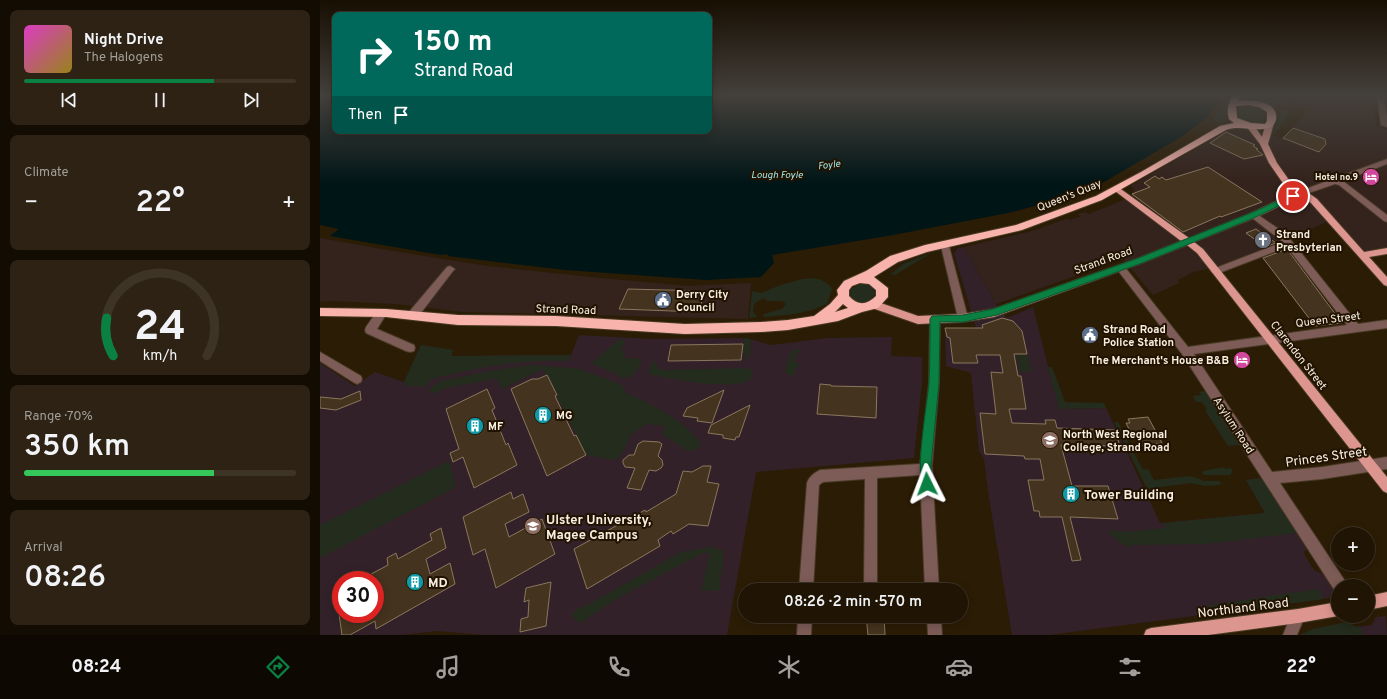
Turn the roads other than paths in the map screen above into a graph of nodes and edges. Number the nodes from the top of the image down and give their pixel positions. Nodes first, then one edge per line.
1 (1227, 125) edge
2 (1242, 125) edge
3 (1267, 125) edge
4 (1270, 125) edge
5 (1247, 126) junction
6 (1264, 144) junction
7 (1387, 161) edge
8 (1335, 181) junction
9 (1118, 189) junction
10 (1292, 192) junction
11 (1303, 193) junction
12 (1314, 201) junction
13 (1254, 215) junction
14 (1387, 219) edge
15 (1188, 241) junction
16 (1288, 243) junction
17 (945, 246) junction
18 (1387, 251) edge
19 (1362, 255) junction
20 (906, 256) junction
21 (1122, 268) junction
22 (450, 269) dead end
23 (1216, 270) junction
24 (859, 279) junction
25 (1387, 283) edge
26 (843, 297) junction
27 (880, 297) junction
28 (860, 308) junction
29 (320, 312) edge
30 (382, 313) junction
31 (413, 315) junction
32 (963, 318) junction
33 (935, 319) junction
34 (812, 321) junction
35 (1387, 324) edge
36 (1355, 328) junction
37 (1271, 339) junction
38 (410, 348) dead end
39 (1186, 351) junction
40 (320, 356) edge
41 (357, 379) dead end
42 (1387, 463) edge
43 (1370, 465) junction
44 (926, 469) junction
45 (872, 473) junction
46 (1270, 478) junction
47 (1387, 487) edge
48 (1335, 579) edge
49 (806, 583) edge
50 (871, 583) edge
51 (932, 583) edge
52 (1387, 599) edge
53 (1375, 602) edge
54 (1331, 610) edge
55 (1298, 616) junction
56 (805, 623) edge
57 (934, 623) edge
58 (1199, 632) edge
59 (804, 635) edge
60 (934, 635) edge
61 (1151, 635) edge
62 (1290, 635) edge

1 - 9 highway, Queen's Quay
2 - 5 highway, Queen's Quay
3 - 5 highway, Queen's Quay
4 - 6 main road
5 - 6 main road
6 - 10 main road
7 - 8 street
8 - 11 street
8 - 14 street
9 - 15 main road, Clarendon Street
9 - 17 highway, Queen's Quay
10 - 11 main road
10 - 12 main road
10 - 13 main road, Strand Road
11 - 12 main road
12 - 19 main road
13 - 15 main road, Strand Road
13 - 16 street
15 - 21 main road, Strand Road
15 - 23 main road, Clarendon Street
16 - 23 street
16 - 36 street
17 - 20 highway, Queen's Quay
17 - 32 street
18 - 19 main road
19 - 25 main road
20 - 24 highway, Queen's Quay
20 - 27 highway, Queen's Quay
21 - 32 main road, Strand Road
21 - 39 street, Asylum Road
22 - 31 street
23 - 37 main road, Clarendon Street
24 - 26 highway
24 - 27 highway
26 - 28 highway
26 - 34 highway, Strand Road
27 - 28 highway
27 - 33 main road, Strand Road
28 - 34 highway, Strand Road
29 - 30 highway, Strand Road
30 - 31 highway, Strand Road
30 - 38 street
31 - 34 highway, Strand Road
32 - 33 main road, Strand Road
33 - 44 street
35 - 36 street, Queen Street
36 - 37 street, Queen Street
37 - 39 street, Queen Street
37 - 43 main road, Clarendon Street
39 - 46 street, Asylum Road
40 - 41 street
42 - 43 street, Princes Street
43 - 46 street, Princes Street
43 - 47 main road, Clarendon Street
44 - 45 street
44 - 51 street
45 - 49 street
45 - 50 street
46 - 48 street, Asylum Road
52 - 53 main road
54 - 55 main road, Northland Road
55 - 58 main road, Northland Road
55 - 62 street
56 - 59 street
57 - 60 street
58 - 61 main road, Northland Road

